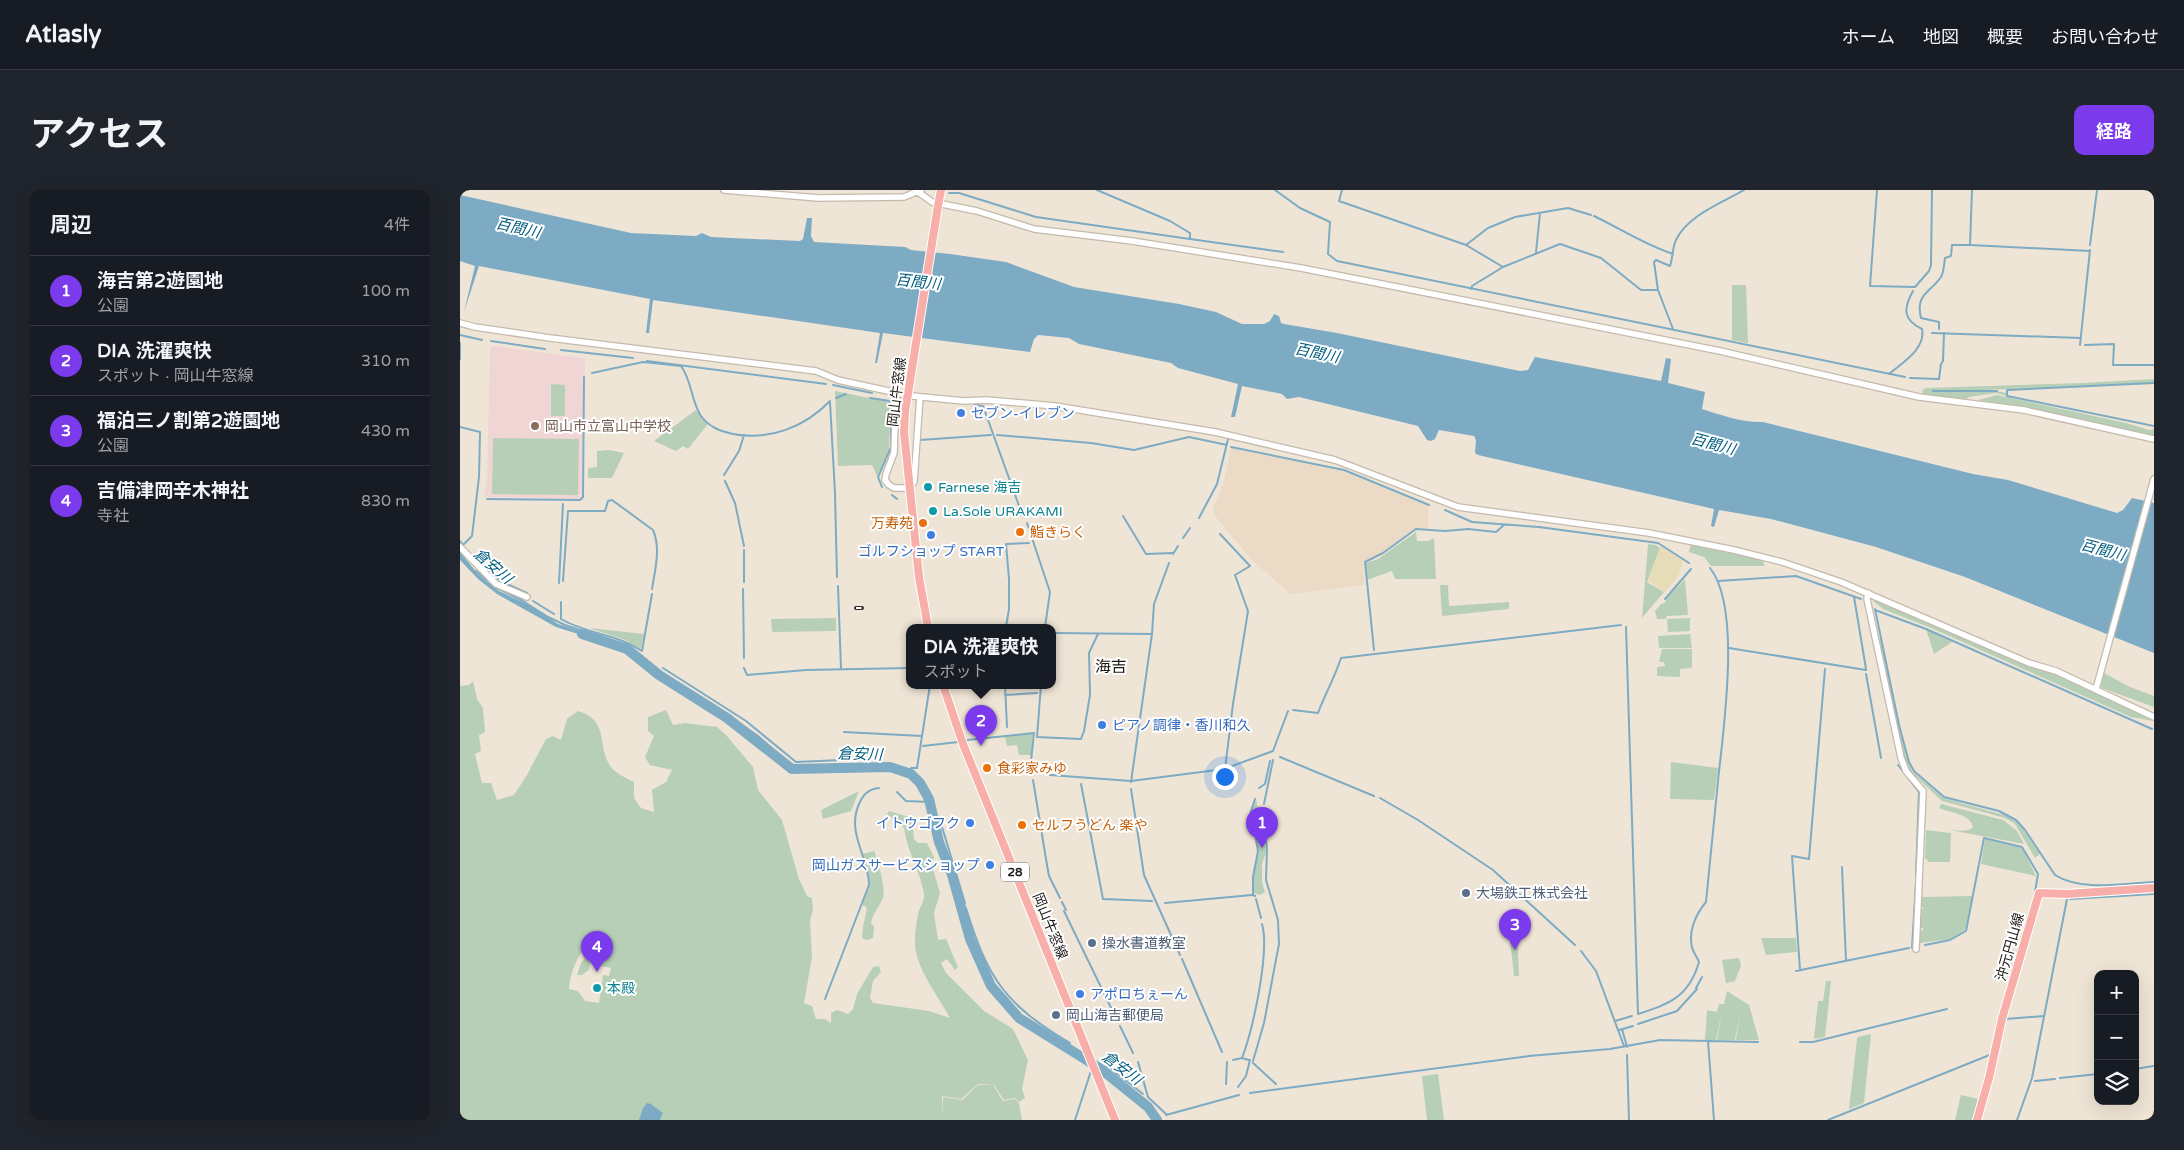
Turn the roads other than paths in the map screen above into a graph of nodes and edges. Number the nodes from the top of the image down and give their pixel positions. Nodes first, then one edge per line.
1 (724, 190) edge
2 (941, 190) edge
3 (920, 191) edge
4 (460, 323) edge
5 (912, 396) dead end
6 (920, 397) junction
7 (2154, 439) edge
8 (2154, 479) edge
9 (909, 488) junction
10 (460, 547) edge
11 (1868, 593) junction
12 (527, 597) dead end
13 (928, 624) edge
14 (944, 689) edge
15 (2096, 689) junction
16 (2154, 717) edge
17 (2154, 888) edge
18 (1916, 950) dead end
19 (1115, 1120) edge
20 (1977, 1120) edge

1 - 3 street
2 - 9 main road, 岡山牛窓線, bridge
3 - 7 street
4 - 9 street
5 - 6 street
6 - 9 street
6 - 11 street
8 - 15 street
9 - 13 main road, 岡山牛窓線
10 - 12 street
11 - 15 street
11 - 18 street
14 - 19 main road, 岡山牛窓線 / 28
15 - 16 street
17 - 20 main road, 沖元円山線

